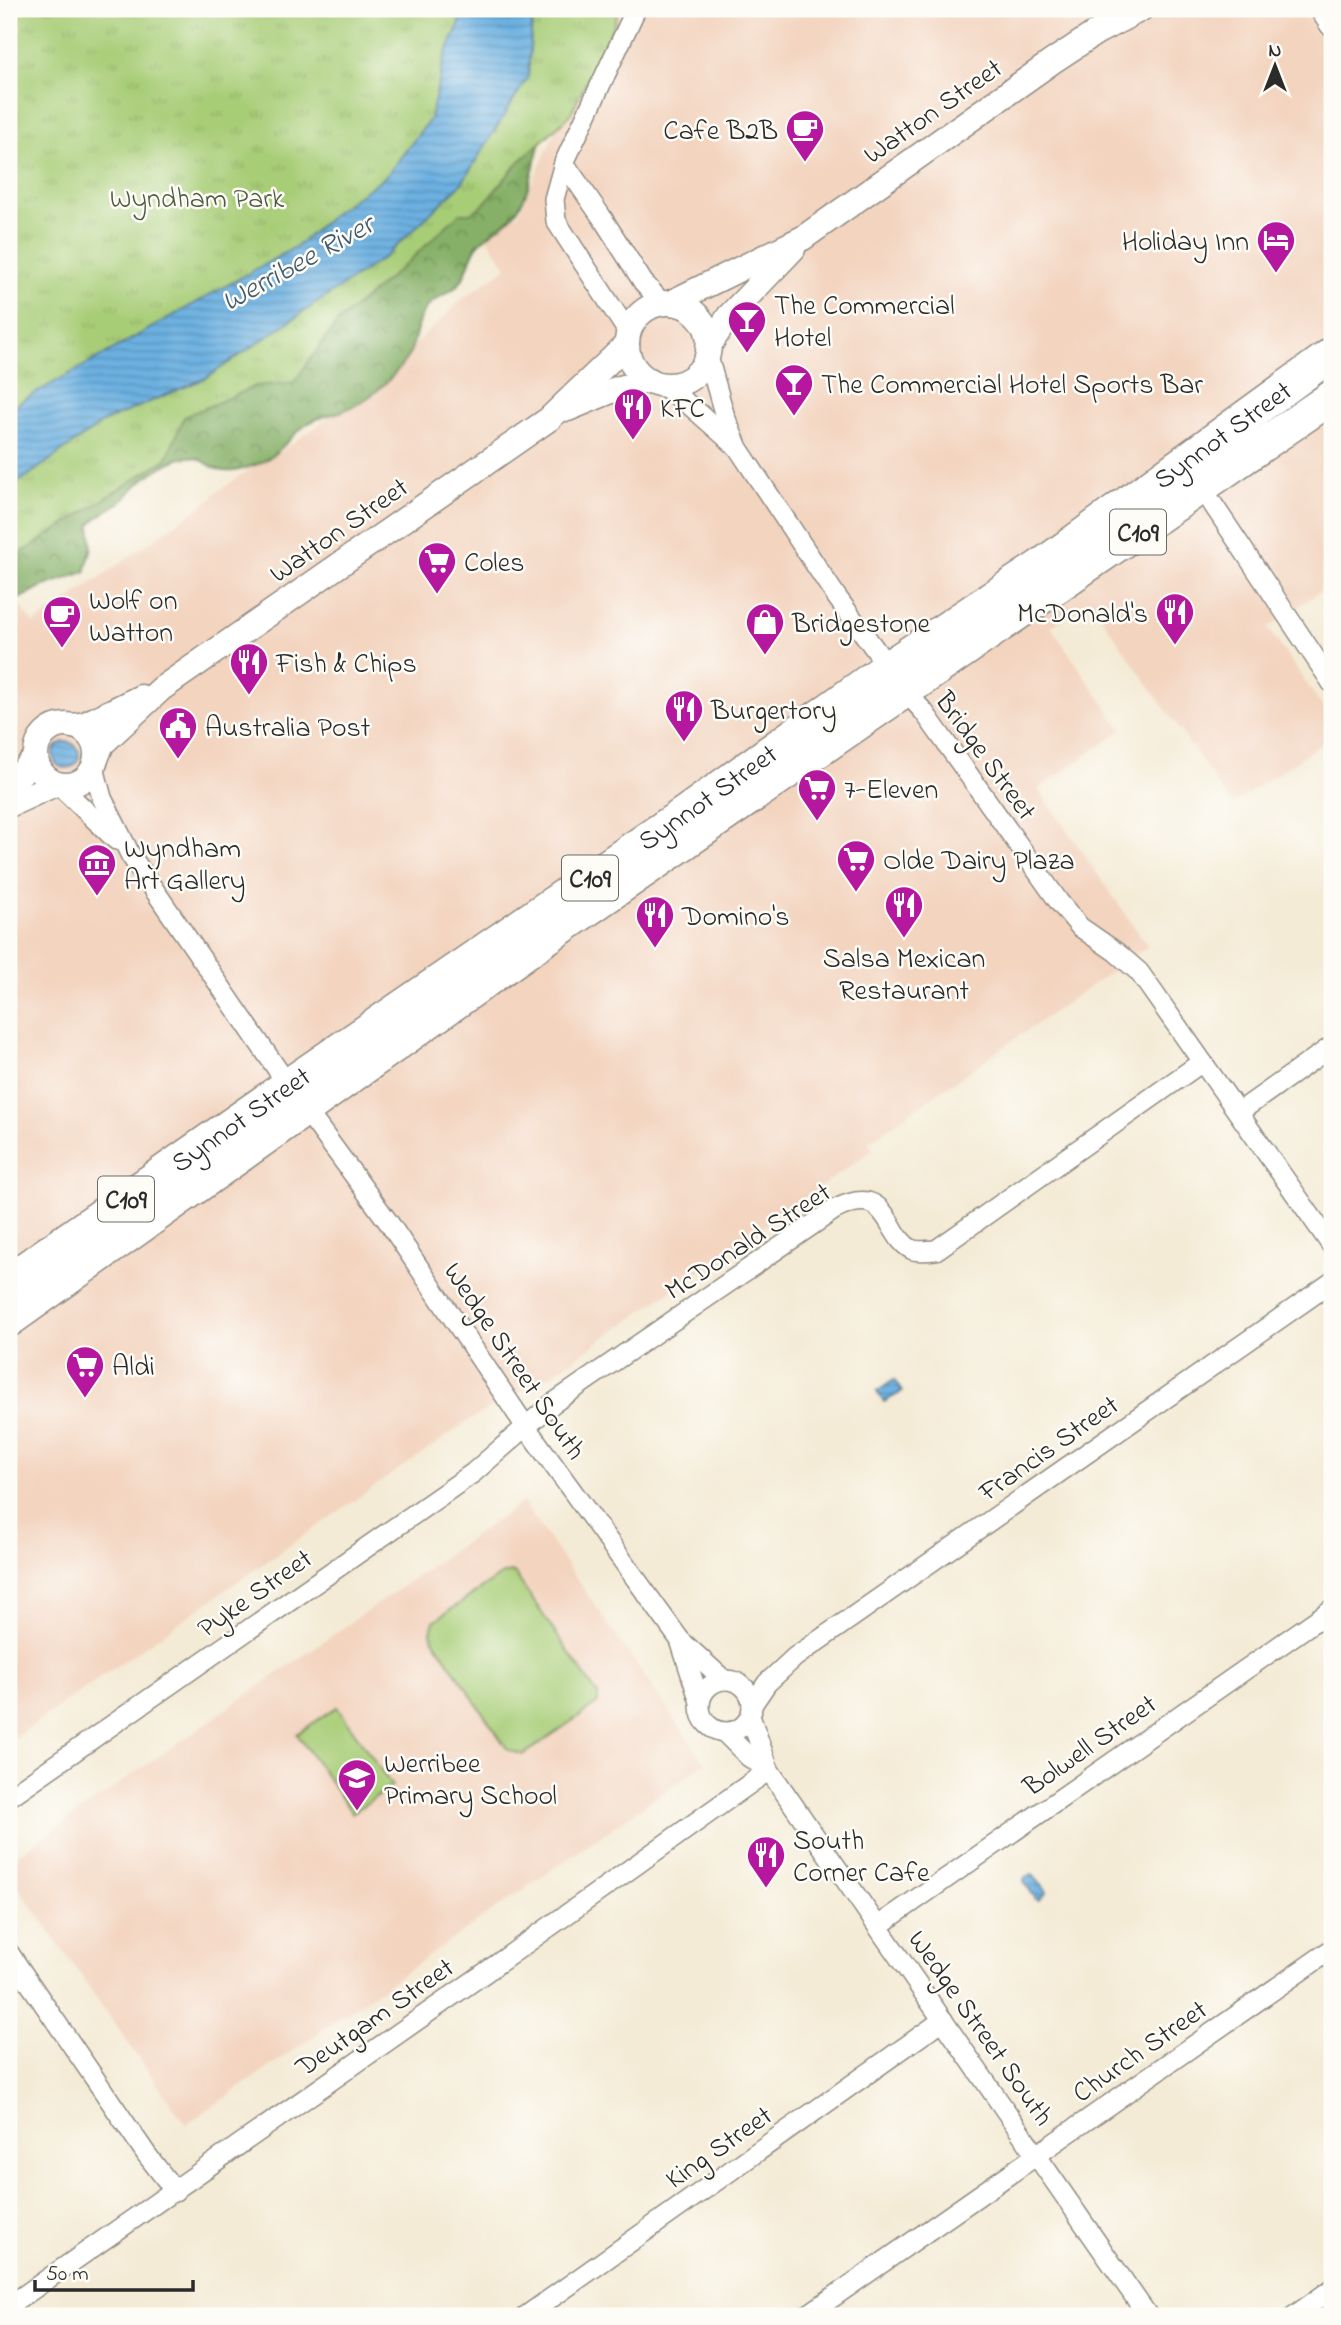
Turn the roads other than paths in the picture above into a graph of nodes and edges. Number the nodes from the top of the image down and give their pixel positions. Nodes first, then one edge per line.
1 (636, 9) edge
2 (1120, 9) edge
3 (1141, 9) edge
4 (1322, 9) edge
5 (1332, 24) edge
6 (1097, 33) junction
7 (564, 163) junction
8 (803, 238) junction
9 (666, 303) junction
10 (628, 338) junction
11 (708, 350) junction
12 (1320, 363) edge
13 (655, 382) junction
14 (1330, 398) edge
15 (549, 419) junction
16 (738, 448) junction
17 (1174, 470) junction
18 (1202, 488) junction
19 (897, 679) junction
20 (1332, 683) edge
21 (162, 690) junction
22 (72, 726) junction
23 (35, 758) junction
24 (95, 764) junction
25 (57, 785) junction
26 (9, 786) edge
27 (9, 805) edge
28 (131, 856) junction
29 (1332, 1046) edge
30 (1202, 1062) junction
31 (297, 1097) junction
32 (1239, 1112) junction
33 (1332, 1246) edge
34 (77, 1252) junction
35 (9, 1280) edge
36 (1332, 1282) edge
37 (9, 1320) edge
38 (526, 1427) junction
39 (1332, 1609) edge
40 (680, 1640) junction
41 (795, 1657) junction
42 (730, 1681) junction
43 (700, 1702) junction
44 (751, 1711) junction
45 (724, 1732) junction
46 (769, 1770) junction
47 (9, 1797) edge
48 (878, 1926) junction
49 (1332, 1949) edge
50 (9, 1953) edge
51 (943, 2021) junction
52 (1037, 2155) junction
53 (175, 2191) junction
54 (1332, 2289) edge
55 (9, 2305) edge
56 (526, 2316) edge
57 (806, 2316) edge
58 (1148, 2316) edge
59 (1294, 2316) edge

1 - 7 street
2 - 6 street, Watton Street
3 - 6 street, Watton Street
4 - 5 street
6 - 8 street, Watton Street
7 - 9 street
7 - 10 street
8 - 9 street, Watton Street
8 - 11 street, Watton Street
9 - 10 street
9 - 11 street
10 - 13 street
10 - 15 street, Watton Street
11 - 13 street
11 - 16 street, Bridge Street
12 - 14 highway
12 - 17 highway, Synnot Street / C109
13 - 15 street, Watton Street
13 - 16 street, Bridge Street
14 - 18 highway, Synnot Street / C109
15 - 21 street, Watton Street
16 - 19 street, Bridge Street
17 - 18 highway
17 - 19 highway, Synnot Street / C109
18 - 19 highway, Synnot Street / C109
18 - 20 street
19 - 30 street, Bridge Street
19 - 31 highway, Synnot Street / C109
21 - 22 street, Watton Street
21 - 24 street, Watton Street
22 - 23 street
22 - 24 street
23 - 25 street
23 - 26 street
24 - 25 street
24 - 28 street, Wedge Street South
25 - 27 street
25 - 28 street, Wedge Street South
28 - 31 street, Wedge Street South
29 - 32 street
30 - 32 street, Bridge Street
30 - 38 street, McDonald Street
31 - 34 highway, Synnot Street / C109
31 - 38 street, Wedge Street South
32 - 33 street, Bridge Street
34 - 35 highway, Synnot Street / C109
34 - 37 highway, Synnot Street / C109
36 - 41 street, Francis Street
38 - 40 street, Wedge Street South
38 - 47 street, Pyke Street
39 - 48 street, Bolwell Street
40 - 42 street, Wedge Street South
40 - 43 street, Wedge Street South
41 - 42 street, Francis Street
41 - 44 street, Francis Street
42 - 43 street
42 - 44 street
43 - 45 street
44 - 45 street
44 - 46 street, Wedge Street South
45 - 46 street, Wedge Street South
46 - 48 street, Wedge Street South
46 - 53 street, Deutgam Street
48 - 51 street, Wedge Street South
49 - 52 street, Church Street
50 - 53 street
51 - 52 street, Wedge Street South
51 - 56 street, King Street
52 - 57 street, Church Street
52 - 58 street, Wedge Street South
53 - 55 street, Deutgam Street
54 - 59 street

